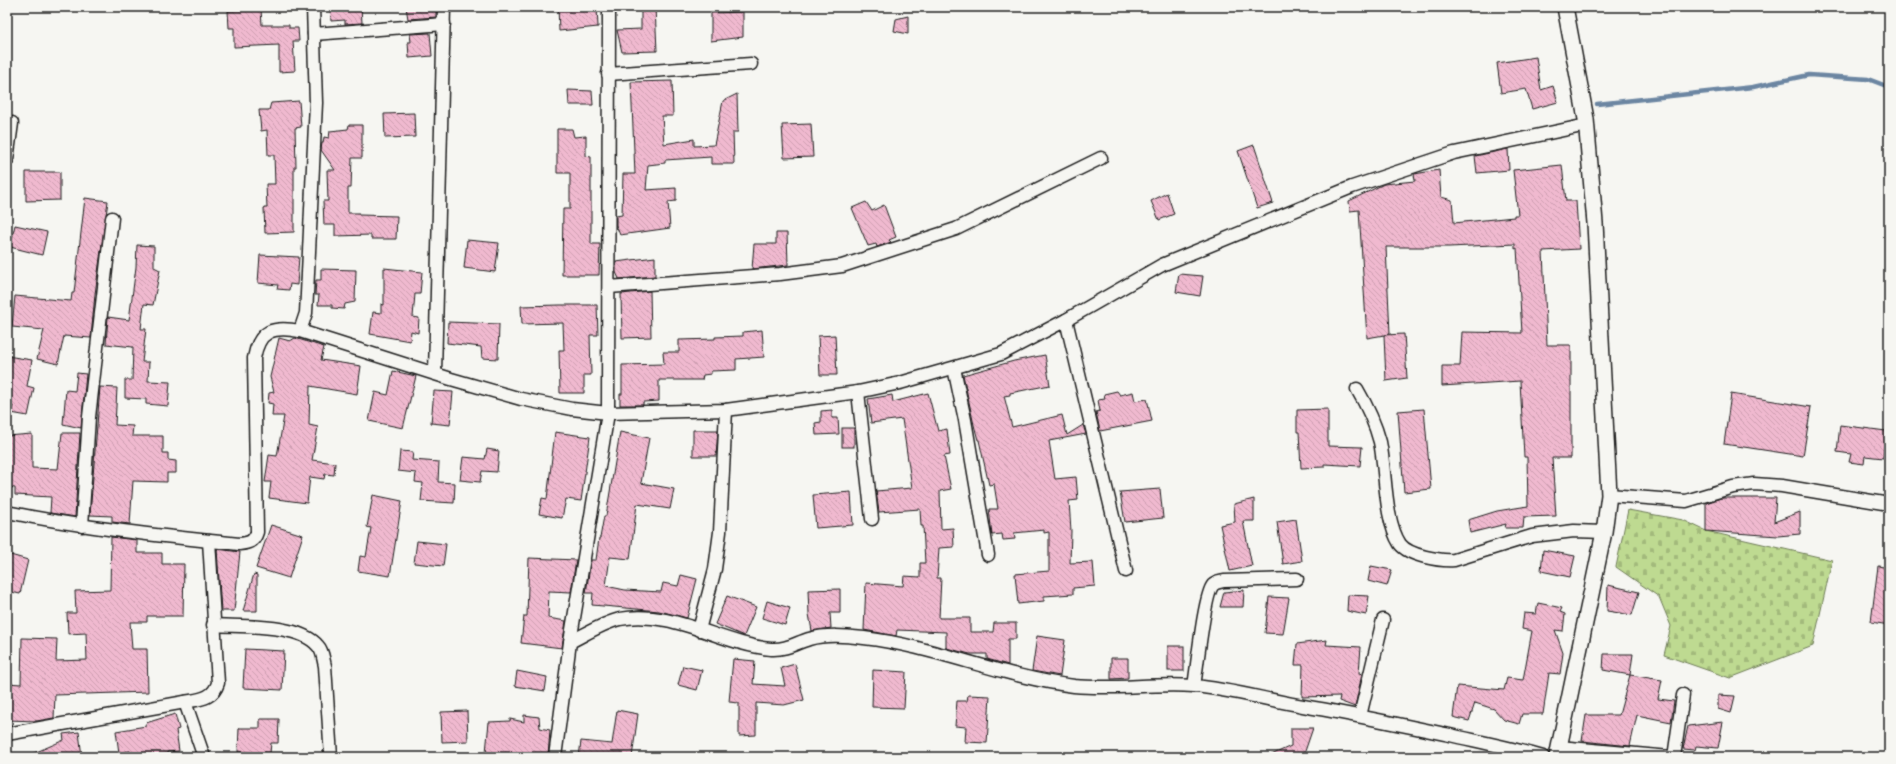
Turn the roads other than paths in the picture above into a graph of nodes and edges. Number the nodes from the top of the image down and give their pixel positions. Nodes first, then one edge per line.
1 (313, 7) edge
2 (444, 7) edge
3 (608, 7) edge
4 (1565, 7) edge
5 (444, 24) junction
6 (314, 34) junction
7 (751, 64) dead end
8 (608, 74) junction
9 (1586, 122) junction
10 (12, 123) dead end
11 (1101, 158) dead end
12 (7, 160) edge
13 (112, 218) dead end
14 (609, 287) junction
15 (1066, 320) junction
16 (303, 322) junction
17 (954, 368) junction
18 (435, 371) junction
19 (1357, 389) dead end
20 (858, 392) junction
21 (726, 410) junction
22 (608, 413) junction
23 (1609, 495) junction
24 (1889, 504) edge
25 (7, 512) edge
26 (872, 519) dead end
27 (82, 526) junction
28 (1604, 532) junction
29 (208, 540) junction
30 (988, 555) dead end
31 (1126, 571) dead end
32 (1296, 579) dead end
33 (1383, 620) dead end
34 (213, 625) junction
35 (699, 630) junction
36 (570, 642) junction
37 (1194, 686) junction
38 (1684, 695) dead end
39 (185, 702) junction
40 (1360, 716) junction
41 (7, 734) edge
42 (1558, 752) edge
43 (204, 757) edge
44 (331, 757) edge
45 (555, 757) edge
46 (1543, 757) edge
47 (1670, 757) edge
48 (1674, 757) edge

1 - 6 street
2 - 5 street
3 - 8 street
4 - 9 street
5 - 6 street
5 - 18 street
6 - 16 street
7 - 8 street
8 - 14 street
9 - 15 street
9 - 23 street
10 - 12 street
11 - 14 street
13 - 27 street
14 - 22 street
15 - 17 street
15 - 31 street
16 - 18 street
16 - 29 street
17 - 20 street
17 - 30 street
18 - 22 street
19 - 28 street
20 - 21 street
20 - 26 street
21 - 22 street
21 - 35 street
22 - 36 street
23 - 24 street
23 - 28 street
25 - 27 street
27 - 29 street
28 - 42 street
29 - 34 street
32 - 37 street
33 - 40 street
34 - 39 street
34 - 44 street
35 - 36 street
35 - 37 street
36 - 45 street
37 - 40 street
38 - 48 street
39 - 41 street
39 - 43 street
40 - 46 street
42 - 47 street

